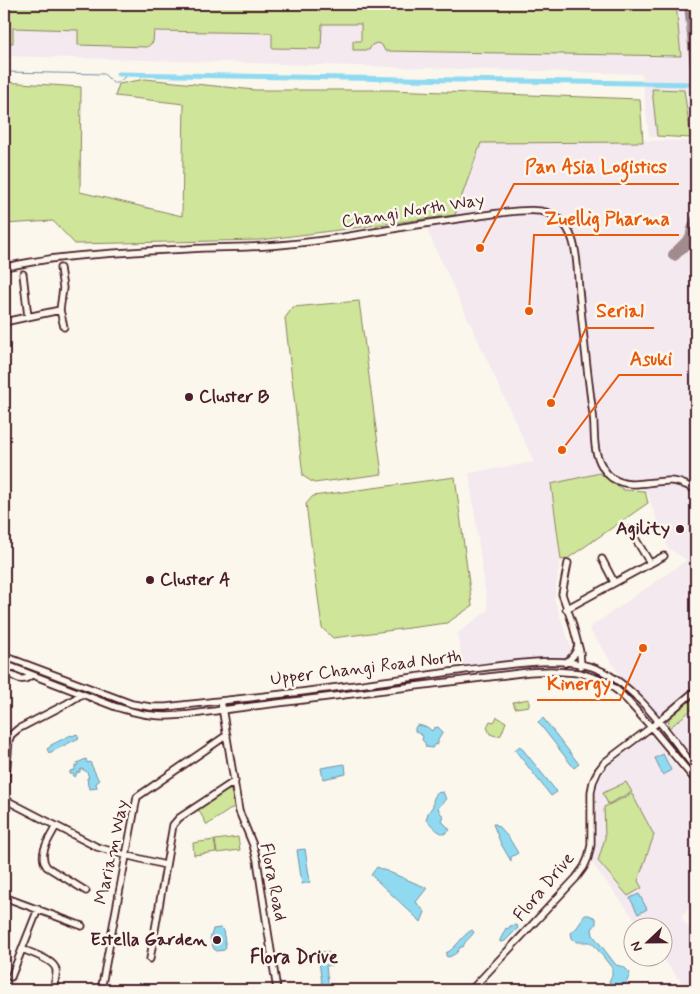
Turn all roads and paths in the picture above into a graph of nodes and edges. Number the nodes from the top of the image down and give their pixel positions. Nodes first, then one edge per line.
1 (4, 267) edge
2 (60, 268) dead end
3 (23, 274) dead end
4 (60, 310) junction
5 (28, 317) junction
6 (4, 322) edge
7 (64, 327) dead end
8 (696, 490) edge
9 (630, 530) dead end
10 (664, 556) dead end
11 (602, 559) dead end
12 (568, 563) dead end
13 (650, 564) junction
14 (614, 582) junction
15 (566, 609) junction
16 (578, 644) junction
17 (4, 656) edge
18 (565, 663) junction
19 (4, 664) edge
20 (582, 665) junction
21 (580, 673) junction
22 (31, 675) junction
23 (13, 676) dead end
24 (394, 680) junction
25 (400, 688) junction
26 (696, 690) edge
27 (82, 694) junction
28 (221, 701) junction
29 (222, 710) junction
30 (658, 722) junction
31 (651, 726) junction
32 (227, 735) junction
33 (5, 766) edge
34 (696, 769) edge
35 (235, 781) junction
36 (696, 781) edge
37 (4, 799) edge
38 (4, 803) edge
39 (56, 826) junction
40 (125, 855) junction
41 (166, 865) junction
42 (86, 891) dead end
43 (4, 897) edge
44 (38, 909) junction
45 (82, 926) dead end
46 (22, 949) junction
47 (150, 959) dead end
48 (12, 977) dead end
49 (4, 985) edge
50 (10, 990) edge
51 (54, 990) edge
52 (101, 990) edge
53 (277, 990) edge
54 (471, 990) edge

1 - 8 street, Changi North Way
2 - 4 street
3 - 5 street
4 - 5 street
4 - 7 street
5 - 6 street
9 - 13 street
10 - 13 street
11 - 14 street
12 - 15 street
13 - 14 street
14 - 15 street
15 - 16 street
16 - 18 street
16 - 20 street
17 - 28 street, Upper Changi Road North
18 - 20 street, Upper Changi Road North
18 - 24 street, Upper Changi Road North
19 - 22 street, Upper Changi Road North
20 - 21 street
20 - 30 street, Upper Changi Road North
21 - 25 street, Upper Changi Road North
21 - 31 street, Upper Changi Road North
22 - 23 street, Upper Changi Road North
22 - 27 street, Upper Changi Road North
24 - 25 street
24 - 28 street, Upper Changi Road North
25 - 29 street, Upper Changi Road North
26 - 30 street, Flora Drive
27 - 29 street, Upper Changi Road North
27 - 33 street
28 - 29 street
29 - 32 street
30 - 31 street, Flora Drive
30 - 34 street, Upper Changi Road North
31 - 36 street, Upper Changi Road North
31 - 54 street, Flora Drive
32 - 35 street
32 - 40 street, Mariam Way
33 - 37 street
35 - 41 street
35 - 53 street, Flora Road
37 - 38 street
37 - 39 street
39 - 40 street
39 - 42 street
40 - 41 street
40 - 52 street, Mariam Way
41 - 47 street
43 - 44 street
44 - 45 street
44 - 46 street
46 - 48 street
46 - 51 street
49 - 50 street

